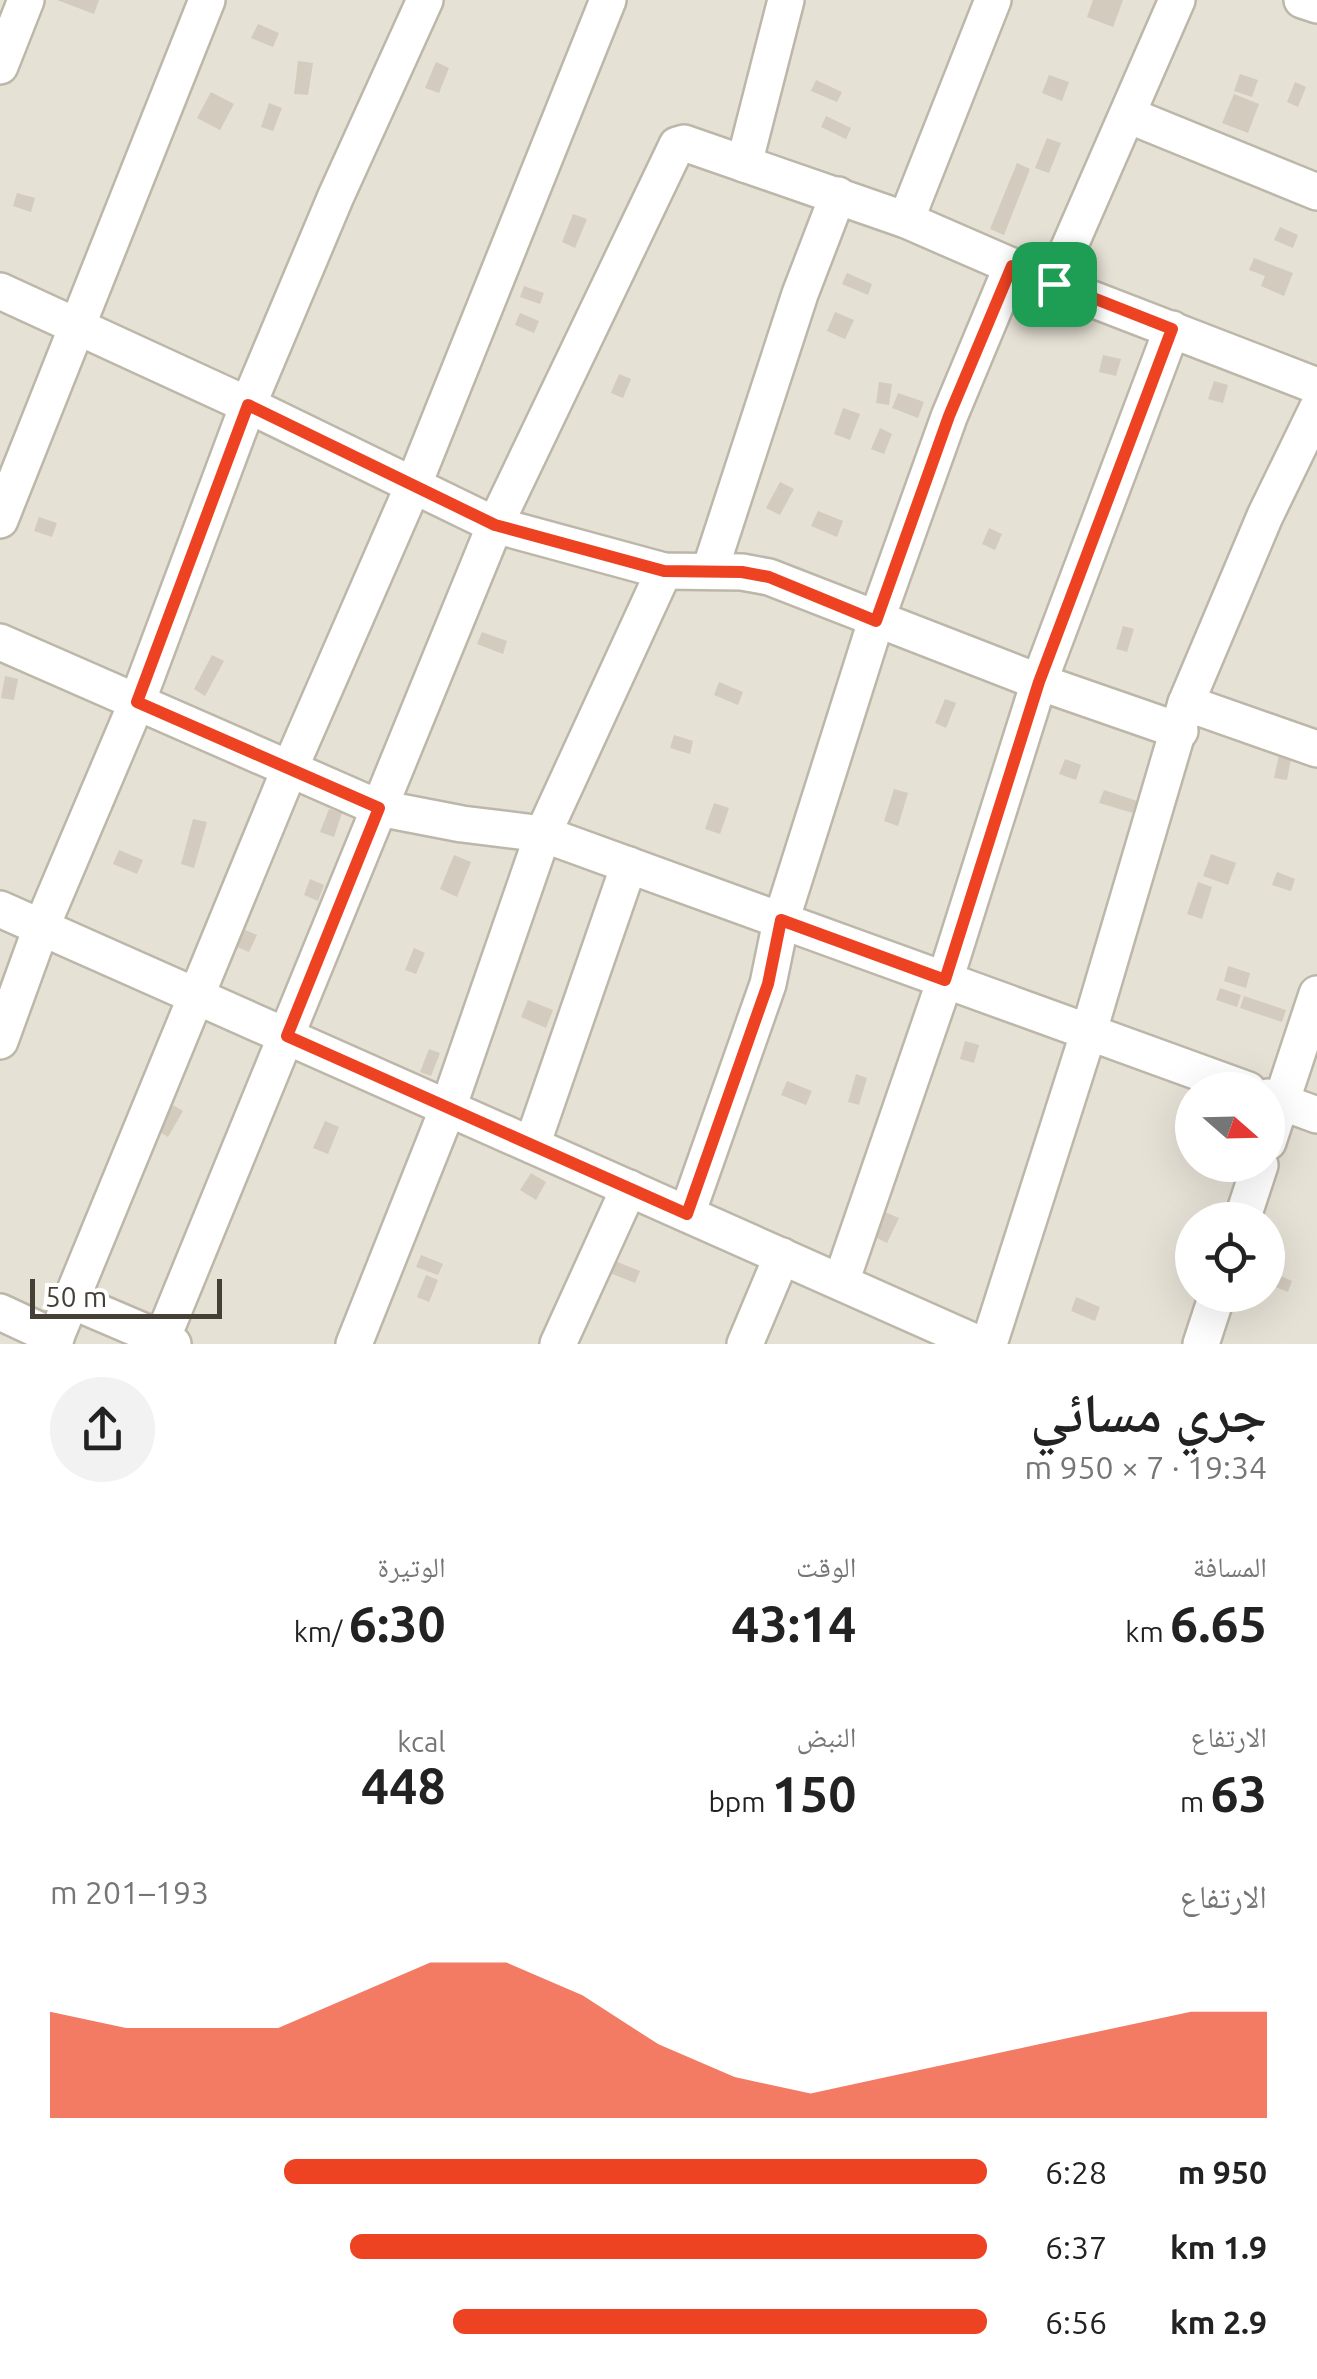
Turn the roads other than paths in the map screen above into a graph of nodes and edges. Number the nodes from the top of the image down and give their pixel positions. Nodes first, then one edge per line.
1 (26, 0) edge
2 (207, 0) edge
3 (424, 0) edge
4 (608, 0) edge
5 (786, 0) edge
6 (992, 0) edge
7 (1177, 0) edge
8 (1302, 0) edge
9 (1317, 5) edge
10 (0, 66) edge
11 (1128, 115) junction
12 (744, 164) junction
13 (1317, 192) edge
14 (838, 195) junction
15 (906, 220) junction
16 (1012, 266) junction
17 (1054, 284) junction
18 (0, 292) edge
19 (79, 326) junction
20 (1172, 329) junction
21 (1317, 386) edge
22 (248, 405) junction
23 (1317, 408) edge
24 (412, 486) junction
25 (0, 520) edge
26 (495, 525) junction
27 (710, 570) junction
28 (664, 571) junction
29 (876, 621) junction
30 (0, 642) edge
31 (1039, 682) junction
32 (137, 702) junction
33 (1183, 717) junction
34 (1317, 749) edge
35 (290, 768) junction
36 (379, 808) junction
37 (544, 834) junction
38 (628, 865) junction
39 (0, 910) edge
40 (781, 920) junction
41 (41, 928) junction
42 (945, 980) junction
43 (1317, 994) edge
44 (198, 997) junction
45 (1089, 1032) junction
46 (287, 1036) junction
47 (0, 1041) edge
48 (1199, 1072) edge
49 (1277, 1072) edge
50 (1285, 1103) edge
51 (448, 1108) junction
52 (1317, 1115) edge
53 (532, 1145) junction
54 (629, 1188) junction
55 (687, 1214) junction
56 (782, 1256) junction
57 (841, 1282) junction
58 (70, 1300) junction
59 (0, 1312) edge
60 (1211, 1312) edge
61 (939, 1336) edge
62 (54, 1341) edge
63 (165, 1342) edge
64 (354, 1344) edge
65 (558, 1344) edge
66 (745, 1344) edge
67 (980, 1344) edge
68 (988, 1344) edge
69 (1201, 1344) edge

1 - 10 street
2 - 19 street
3 - 22 street
4 - 24 street
5 - 12 street
6 - 15 street
7 - 11 street
8 - 9 street
11 - 13 street
11 - 17 street
12 - 14 street
12 - 26 street
14 - 15 street
14 - 27 street
15 - 16 street
16 - 17 street
16 - 29 street
17 - 20 street
18 - 19 street
19 - 22 street
19 - 25 street
20 - 21 street
20 - 31 street
22 - 24 street
22 - 32 street
23 - 33 street
24 - 26 street
24 - 35 street
26 - 28 street
26 - 36 street
27 - 28 street
27 - 29 street
28 - 37 street
29 - 31 street
29 - 40 street
30 - 32 street
31 - 33 street
31 - 42 street
32 - 35 street
32 - 41 street
33 - 34 street
33 - 45 street
35 - 36 street
35 - 44 street
36 - 37 street
36 - 46 street
37 - 38 street
37 - 51 street
38 - 40 street
38 - 53 street
39 - 41 street
40 - 42 street
40 - 55 street
41 - 44 street
41 - 47 street
42 - 45 street
42 - 57 street
43 - 49 street
44 - 46 street
44 - 58 street
45 - 48 street
45 - 68 street
46 - 51 street
46 - 63 street
50 - 52 street
51 - 53 street
51 - 64 street
53 - 54 street
54 - 55 street
54 - 65 street
55 - 56 street
56 - 57 street
56 - 66 street
57 - 61 street
58 - 62 street
58 - 63 street
59 - 62 street
60 - 69 street
61 - 67 street

